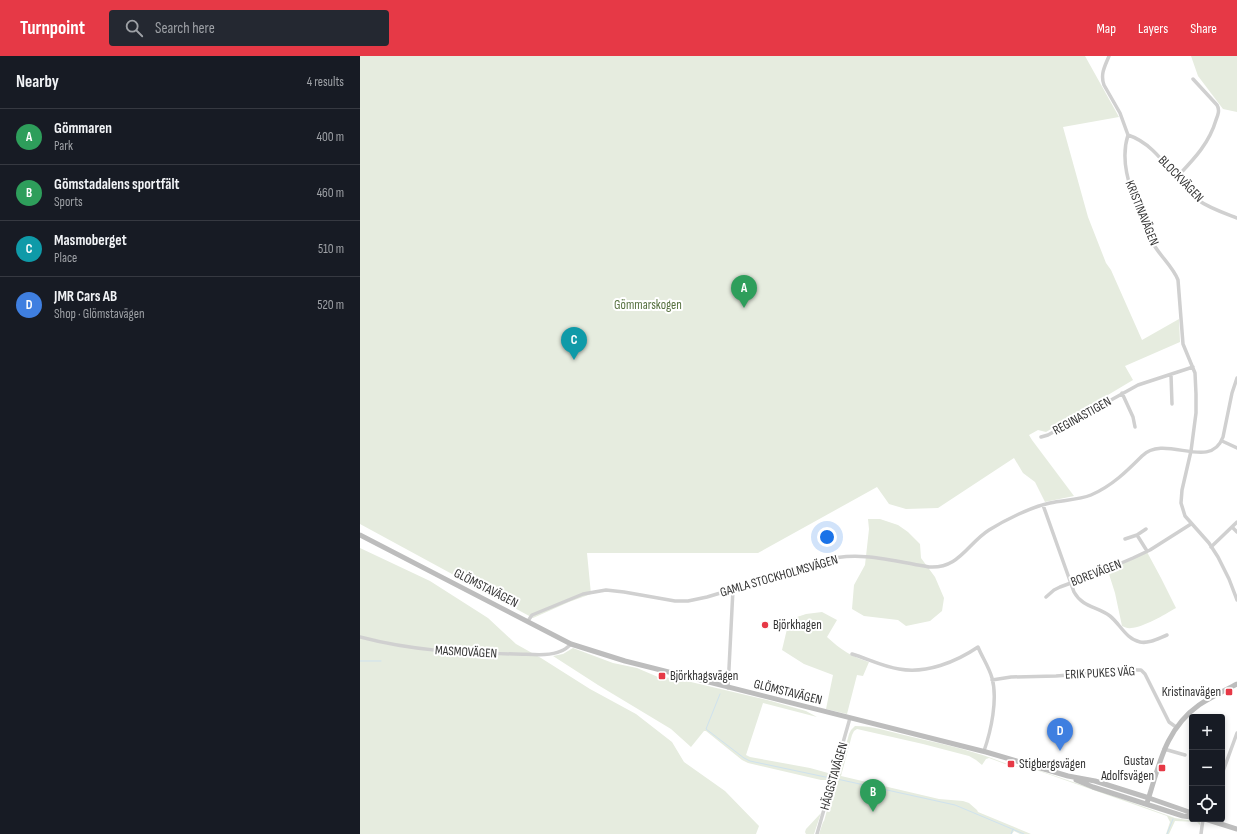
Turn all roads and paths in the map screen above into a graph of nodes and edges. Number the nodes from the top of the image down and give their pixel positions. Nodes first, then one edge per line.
1 (1110, 56) edge
2 (1193, 79) dead end
3 (1128, 134) junction
4 (1177, 177) junction
5 (1237, 218) edge
6 (1193, 367) junction
7 (1171, 375) junction
8 (1237, 378) edge
9 (1122, 394) junction
10 (1172, 404) dead end
11 (1135, 427) dead end
12 (1041, 437) dead end
13 (1222, 441) junction
14 (1237, 448) edge
15 (1191, 451) junction
16 (1043, 505) junction
17 (1237, 522) edge
18 (1191, 524) junction
19 (1232, 527) junction
20 (1146, 529) dead end
21 (1237, 532) edge
22 (1137, 534) junction
23 (360, 535) edge
24 (1126, 539) dead end
25 (1211, 546) junction
26 (1147, 551) junction
27 (1070, 583) junction
28 (733, 589) junction
29 (1046, 597) dead end
30 (1237, 600) edge
31 (528, 621) junction
32 (1167, 635) dead end
33 (360, 637) edge
34 (571, 644) junction
35 (852, 654) dead end
36 (992, 680) junction
37 (1237, 684) edge
38 (728, 688) junction
39 (850, 718) junction
40 (1176, 727) junction
41 (1237, 733) edge
42 (1164, 749) junction
43 (984, 751) junction
44 (1185, 755) dead end
45 (1225, 766) edge
46 (1148, 801) junction
47 (1189, 812) edge
48 (1189, 817) edge
49 (1204, 822) edge
50 (1215, 822) edge
51 (1237, 829) edge
52 (817, 834) edge
53 (1201, 834) edge

1 - 3 street
2 - 4 street
3 - 4 street, BLOCKVÄGEN
3 - 6 street, KRISTINAVÄGEN
4 - 5 street, BLOCKVÄGEN
6 - 7 street, REGINASTIGEN
6 - 15 street, KRISTINAVÄGEN
7 - 9 street, REGINASTIGEN
7 - 10 street
8 - 13 street
9 - 11 street, REGINASTIGEN
9 - 12 street, REGINASTIGEN
13 - 14 street
13 - 15 street, GAMLA STOCKHOLMSVÄGEN
15 - 16 street, GAMLA STOCKHOLMSVÄGEN
15 - 18 street, KRISTINAVÄGEN
16 - 27 street
16 - 28 street, GAMLA STOCKHOLMSVÄGEN
17 - 19 street
18 - 25 street, KRISTINAVÄGEN
18 - 26 street, BOREVÄGEN
19 - 21 street
19 - 25 street
20 - 22 street, BOREVÄGEN
22 - 24 street, BOREVÄGEN
22 - 26 street
23 - 31 main road, GLÖMSTAVÄGEN
25 - 30 street, KRISTINAVÄGEN
26 - 27 street, BOREVÄGEN
27 - 29 street, BOREVÄGEN
27 - 32 street
28 - 31 street, GAMLA STOCKHOLMSVÄGEN
28 - 38 street
31 - 34 main road, GLÖMSTAVÄGEN
33 - 34 street, MASMOVÄGEN
34 - 38 main road, GLÖMSTAVÄGEN
35 - 36 street
36 - 40 street, ERIK PUKES VÄG
36 - 43 street
37 - 40 main road
38 - 39 main road, GLÖMSTAVÄGEN
39 - 43 main road, GLÖMSTAVÄGEN
39 - 52 street, HÄGGSTAVÄGEN
40 - 42 main road
41 - 45 street
42 - 44 street
42 - 46 main road
43 - 46 main road, GLÖMSTAVÄGEN
46 - 47 main road, GLÖMSTAVÄGEN
46 - 48 main road, GLÖMSTAVÄGEN
49 - 53 street
50 - 51 main road

